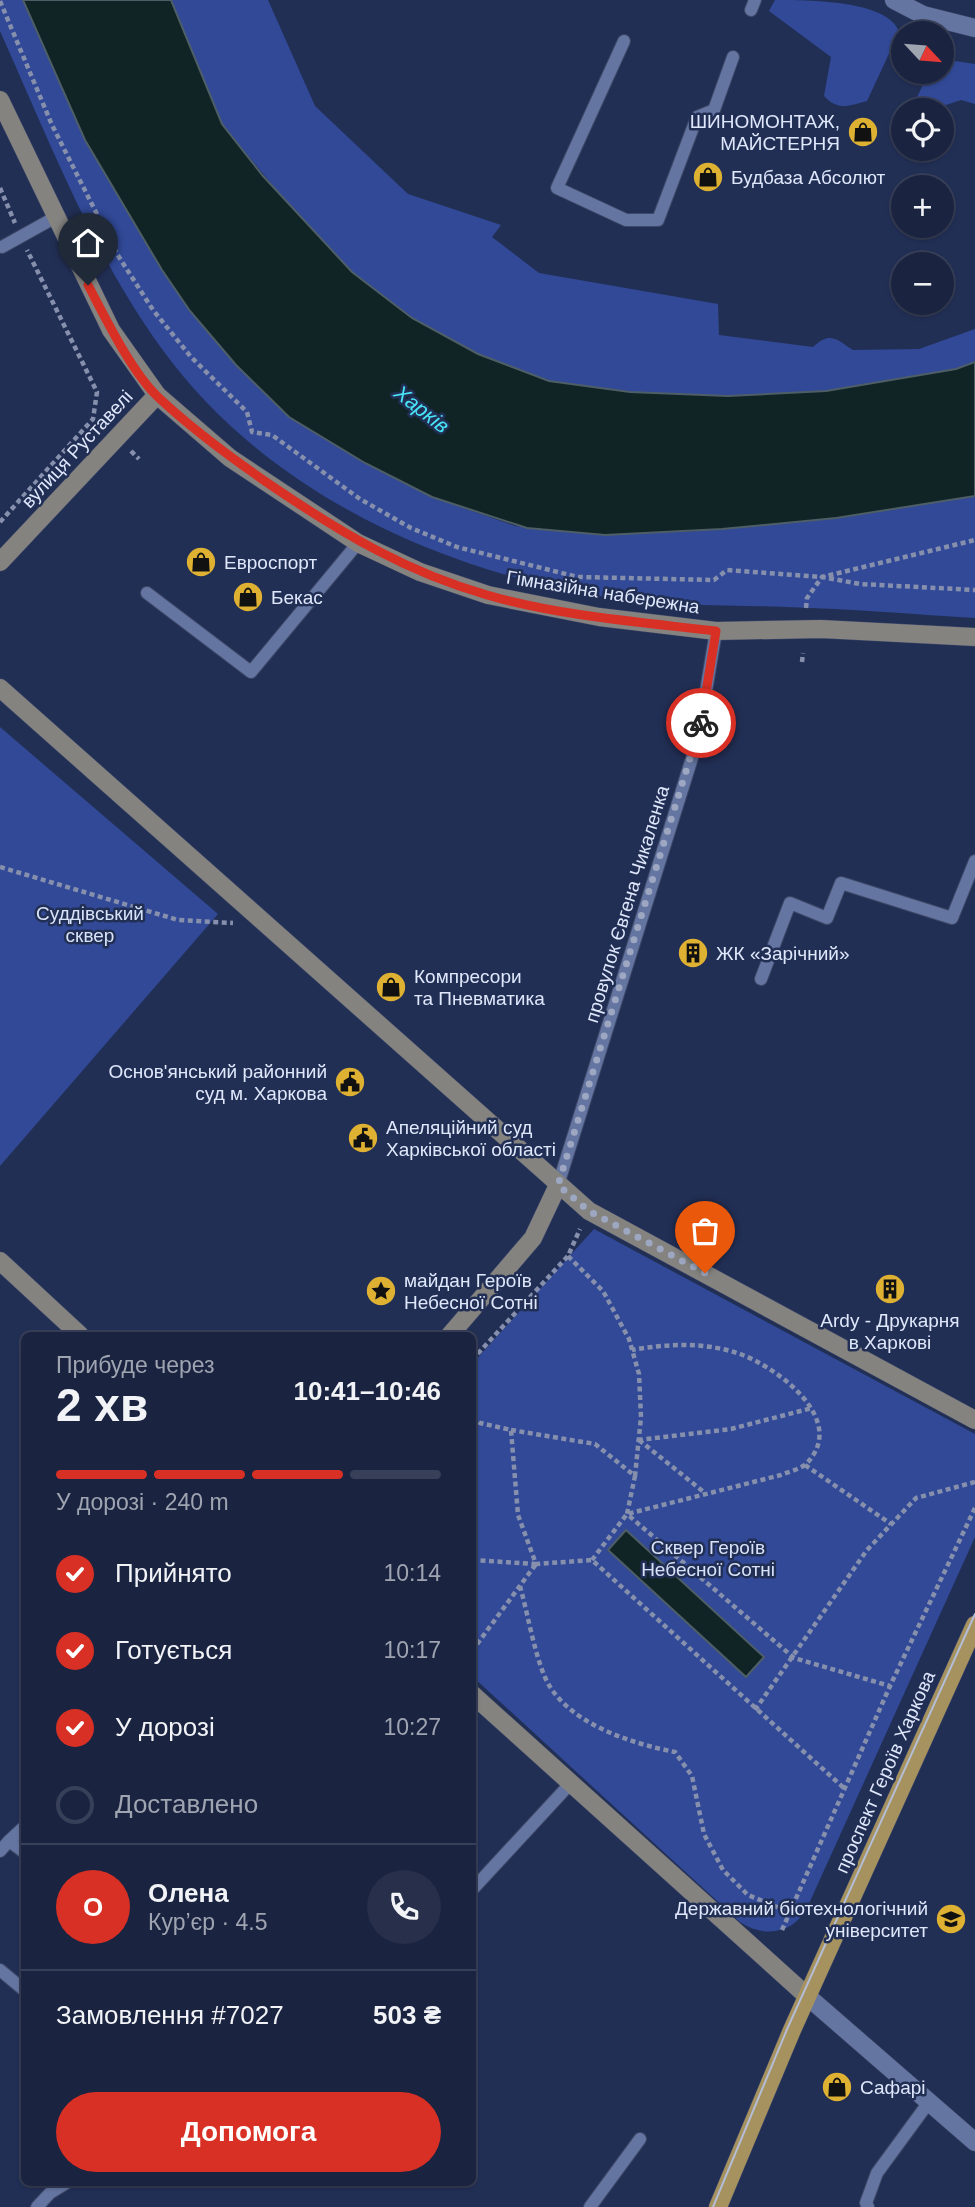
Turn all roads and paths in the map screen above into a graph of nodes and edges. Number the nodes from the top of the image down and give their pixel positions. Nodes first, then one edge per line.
1 (894, 0) edge
2 (0, 1) edge
3 (975, 28) edge
4 (624, 41) dead end
5 (733, 57) dead end
6 (0, 100) edge
7 (0, 188) edge
8 (54, 218) junction
9 (20, 237) junction
10 (2, 247) edge
11 (156, 395) junction
12 (93, 419) junction
13 (103, 427) dead end
14 (131, 451) dead end
15 (139, 459) dead end
16 (0, 522) edge
17 (975, 540) edge
18 (358, 543) junction
19 (0, 562) edge
20 (822, 576) junction
21 (975, 590) edge
22 (147, 593) dead end
23 (806, 608) dead end
24 (716, 631) junction
25 (975, 637) edge
26 (803, 653) dead end
27 (802, 662) dead end
28 (0, 688) edge
29 (975, 861) edge
30 (0, 867) edge
31 (265, 923) junction
32 (761, 979) dead end
33 (558, 1185) junction
34 (582, 1223) dead end
35 (568, 1255) junction
36 (0, 1261) edge
37 (77, 1332) edge
38 (453, 1332) edge
39 (632, 1350) junction
40 (476, 1356) edge
41 (812, 1408) junction
42 (476, 1420) edge
43 (975, 1420) edge
44 (511, 1430) junction
45 (638, 1440) junction
46 (805, 1465) junction
47 (635, 1476) junction
48 (975, 1482) edge
49 (705, 1493) junction
50 (975, 1508) edge
51 (627, 1514) junction
52 (891, 1524) junction
53 (476, 1560) edge
54 (592, 1560) junction
55 (536, 1564) junction
56 (520, 1586) junction
57 (975, 1625) edge
58 (476, 1646) edge
59 (794, 1658) junction
60 (890, 1686) junction
61 (476, 1698) edge
62 (755, 1710) junction
63 (570, 1784) junction
64 (845, 1789) junction
65 (21, 1829) edge
66 (9, 1841) junction
67 (21, 1850) edge
68 (0, 1851) edge
69 (476, 1886) edge
70 (789, 1912) junction
71 (782, 1930) dead end
72 (0, 1970) edge
73 (21, 1988) edge
74 (807, 1996) junction
75 (929, 2102) junction
76 (640, 2139) dead end
77 (975, 2142) edge
78 (61, 2186) edge
79 (37, 2207) edge
80 (590, 2207) edge
81 (718, 2207) edge
82 (868, 2207) edge

1 - 3 street
2 - 20 path
4 - 5 lane
6 - 8 main road, Гімназійна набережна
7 - 9 path
8 - 9 lane
8 - 11 main road, Гімназійна набережна
9 - 10 lane
9 - 12 path
11 - 18 main road, Гімназійна набережна
11 - 19 main road, вулиця Руставелі
12 - 13 path
12 - 16 path
14 - 15 path
17 - 20 path
18 - 22 lane
18 - 24 main road, Гімназійна набережна
20 - 21 path
20 - 23 path
24 - 25 main road, Гімназійна набережна
24 - 33 lane, провулок Євгена Чикаленка
26 - 27 path
28 - 31 main road
29 - 32 lane
30 - 31 path
31 - 33 main road
33 - 38 main road
33 - 43 main road
34 - 35 path
35 - 39 path
35 - 40 path
36 - 37 main road
39 - 41 path
39 - 45 path
41 - 45 path
41 - 46 path
42 - 44 path
44 - 47 path
44 - 55 path
45 - 47 path
45 - 49 path
46 - 49 path
46 - 52 path
47 - 51 path
48 - 52 path
49 - 51 path
50 - 60 path
51 - 54 path
51 - 59 path
52 - 59 path
53 - 55 path
54 - 55 path
54 - 62 path
55 - 56 path
56 - 58 path
56 - 70 path
57 - 74 main road, проспект Героїв Харкова
59 - 60 path
59 - 62 path
60 - 64 path
61 - 63 main road
62 - 64 path
63 - 69 lane
63 - 74 main road
64 - 70 path
65 - 66 lane
66 - 67 lane
66 - 68 lane
70 - 71 path
72 - 73 lane
74 - 75 street
74 - 81 main road, проспект Героїв Харкова
75 - 77 street
75 - 82 lane
76 - 80 lane
78 - 79 lane

